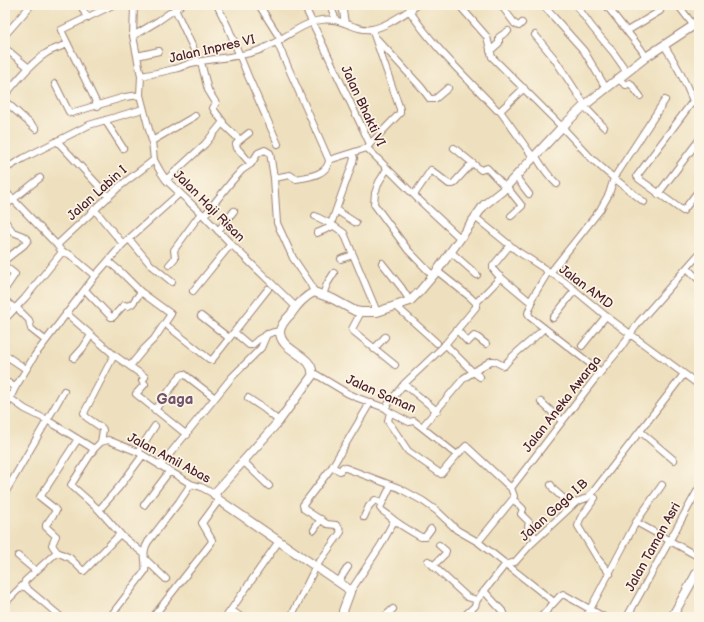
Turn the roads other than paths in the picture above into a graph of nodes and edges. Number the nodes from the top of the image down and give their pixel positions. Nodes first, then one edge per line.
1 (31, 5) edge
2 (81, 5) edge
3 (113, 5) edge
4 (134, 5) edge
5 (181, 5) edge
6 (217, 5) edge
7 (259, 5) edge
8 (304, 5) edge
9 (332, 5) edge
10 (342, 5) edge
11 (403, 5) edge
12 (418, 5) edge
13 (459, 5) edge
14 (501, 5) edge
15 (576, 5) edge
16 (606, 5) edge
17 (678, 5) edge
18 (546, 6) edge
19 (175, 9) junction
20 (408, 11) junction
21 (660, 11) dead end
22 (87, 18) junction
23 (336, 20) junction
24 (312, 22) junction
25 (345, 23) junction
26 (522, 23) dead end
27 (696, 24) edge
28 (372, 29) junction
29 (508, 31) dead end
30 (627, 31) junction
31 (5, 35) edge
32 (535, 35) dead end
33 (133, 36) junction
34 (376, 38) junction
35 (279, 41) junction
36 (68, 44) junction
37 (664, 45) junction
38 (5, 48) edge
39 (160, 51) dead end
40 (490, 51) junction
41 (240, 55) junction
42 (137, 56) junction
43 (646, 57) junction
44 (199, 62) junction
45 (29, 68) junction
46 (627, 72) junction
47 (141, 76) junction
48 (618, 79) junction
49 (55, 84) dead end
50 (448, 88) dead end
51 (524, 88) junction
52 (606, 88) junction
53 (5, 95) edge
54 (140, 95) junction
55 (640, 96) dead end
56 (664, 100) dead end
57 (695, 100) edge
58 (5, 101) edge
59 (98, 106) junction
60 (584, 106) junction
61 (143, 109) junction
62 (500, 111) junction
63 (195, 116) dead end
64 (105, 120) junction
65 (223, 124) junction
66 (562, 127) junction
67 (604, 127) dead end
68 (36, 129) dead end
69 (249, 133) dead end
70 (240, 140) junction
71 (699, 140) edge
72 (57, 141) junction
73 (152, 141) junction
74 (278, 144) dead end
75 (368, 146) junction
76 (123, 148) dead end
77 (454, 148) dead end
78 (352, 153) junction
79 (534, 156) junction
80 (154, 160) junction
81 (329, 160) junction
82 (472, 163) junction
83 (251, 164) junction
84 (5, 169) edge
85 (388, 169) junction
86 (516, 177) junction
87 (40, 178) dead end
88 (274, 178) junction
89 (614, 178) junction
90 (166, 180) junction
91 (557, 184) dead end
92 (506, 187) junction
93 (699, 190) edge
94 (5, 191) edge
95 (180, 193) junction
96 (529, 194) dead end
97 (658, 194) junction
98 (414, 195) junction
99 (108, 197) junction
100 (12, 200) junction
101 (644, 202) dead end
102 (5, 206) edge
103 (94, 209) junction
104 (234, 210) dead end
105 (336, 210) junction
106 (203, 214) junction
107 (315, 216) dead end
108 (511, 216) dead end
109 (475, 217) junction
110 (5, 221) edge
111 (356, 223) dead end
112 (330, 224) junction
113 (218, 231) junction
114 (317, 233) dead end
115 (460, 238) junction
116 (129, 239) junction
117 (123, 244) junction
118 (231, 244) junction
119 (57, 245) junction
120 (510, 245) junction
121 (62, 252) junction
122 (450, 252) junction
123 (699, 254) edge
124 (353, 255) junction
125 (341, 259) dead end
126 (5, 260) edge
127 (108, 261) junction
128 (382, 263) dead end
129 (169, 265) dead end
130 (5, 266) edge
131 (686, 268) junction
132 (334, 272) dead end
133 (549, 272) junction
134 (435, 273) junction
135 (477, 275) dead end
136 (95, 276) junction
137 (501, 277) junction
138 (699, 280) edge
139 (172, 282) dead end
140 (5, 289) edge
141 (268, 289) dead end
142 (85, 290) junction
143 (575, 290) junction
144 (193, 291) dead end
145 (141, 292) junction
146 (314, 292) junction
147 (323, 295) junction
148 (5, 300) edge
149 (530, 300) junction
150 (410, 301) junction
151 (396, 306) junction
152 (476, 306) junction
153 (296, 307) junction
154 (16, 308) junction
155 (361, 312) junction
156 (377, 312) junction
157 (66, 313) junction
158 (201, 316) dead end
159 (606, 316) junction
160 (553, 318) dead end
161 (5, 319) edge
162 (169, 327) dead end
163 (544, 328) junction
164 (457, 330) junction
165 (280, 331) junction
166 (234, 332) junction
167 (267, 334) junction
168 (630, 334) junction
169 (91, 335) junction
170 (385, 337) dead end
171 (229, 338) junction
172 (45, 340) junction
173 (437, 343) dead end
174 (445, 344) junction
175 (486, 344) dead end
176 (582, 346) dead end
177 (374, 349) junction
178 (5, 355) edge
179 (114, 355) junction
180 (74, 358) dead end
181 (394, 365) dead end
182 (130, 366) junction
183 (26, 369) junction
184 (472, 371) junction
185 (312, 372) junction
186 (601, 372) junction
187 (684, 374) junction
188 (480, 377) dead end
189 (404, 384) junction
190 (5, 385) edge
191 (699, 385) edge
192 (15, 388) junction
193 (64, 390) dead end
194 (215, 398) junction
195 (248, 398) dead end
196 (11, 399) junction
197 (541, 402) dead end
198 (370, 403) junction
199 (5, 409) edge
200 (156, 410) junction
201 (388, 410) junction
202 (437, 411) junction
203 (47, 420) junction
204 (279, 421) junction
205 (562, 421) junction
206 (155, 426) dead end
207 (422, 427) junction
208 (640, 432) junction
209 (187, 435) junction
210 (78, 439) junction
211 (101, 442) junction
212 (94, 449) junction
213 (141, 454) junction
214 (457, 455) junction
215 (674, 460) dead end
216 (243, 461) junction
217 (160, 466) junction
218 (332, 467) junction
219 (169, 472) junction
220 (191, 484) junction
221 (391, 485) junction
222 (551, 485) dead end
223 (662, 485) dead end
224 (269, 486) dead end
225 (511, 488) junction
226 (699, 488) edge
227 (5, 493) edge
228 (216, 497) junction
229 (595, 498) dead end
230 (513, 499) junction
231 (382, 502) junction
232 (144, 505) dead end
233 (572, 506) junction
234 (98, 510) junction
235 (364, 517) dead end
236 (321, 519) junction
237 (394, 521) junction
238 (636, 522) junction
239 (431, 529) dead end
240 (314, 530) dead end
241 (120, 534) junction
242 (536, 539) junction
243 (279, 541) junction
244 (669, 541) junction
245 (478, 542) junction
246 (439, 545) dead end
247 (56, 552) junction
248 (18, 556) dead end
249 (144, 557) junction
250 (699, 557) edge
251 (428, 561) dead end
252 (505, 565) junction
253 (433, 566) junction
254 (348, 567) dead end
255 (315, 568) junction
256 (699, 570) edge
257 (36, 571) junction
258 (610, 574) junction
259 (166, 579) dead end
260 (338, 582) junction
261 (24, 585) junction
262 (484, 591) junction
263 (350, 592) junction
264 (476, 600) junction
265 (554, 602) junction
266 (5, 603) edge
267 (393, 609) dead end
268 (590, 609) junction
269 (231, 610) junction
270 (504, 613) dead end
271 (112, 616) edge
272 (345, 616) edge
273 (61, 617) edge
274 (152, 617) edge
275 (226, 617) edge
276 (241, 617) edge
277 (291, 617) edge
278 (384, 617) edge
279 (463, 617) edge
280 (541, 617) edge
281 (586, 617) edge
282 (604, 617) edge
283 (627, 617) edge
284 (672, 617) edge

1 - 31 street
2 - 22 street
3 - 22 street
4 - 33 street, Jalan Haji Risan
5 - 19 street
6 - 41 street
7 - 35 street
8 - 24 street, Jalan Bhakti VI
9 - 23 street
10 - 25 street
11 - 20 street
12 - 20 street
13 - 40 street
14 - 26 street
15 - 46 street
16 - 30 street
17 - 27 street
18 - 52 street
19 - 33 street
19 - 44 street
20 - 28 street
20 - 62 street
21 - 30 street
22 - 36 street
23 - 24 street, Jalan Inpres VI
23 - 25 street, Jalan Inpres VI
24 - 35 street, Jalan Inpres VI
24 - 75 street, Jalan Bhakti VI
25 - 28 street, Jalan Inpres VI
27 - 37 street
28 - 34 street
29 - 40 street
30 - 43 street
32 - 60 street
33 - 42 street, Jalan Haji Risan
34 - 50 street
34 - 75 street
35 - 41 street, Jalan Inpres VI
35 - 81 street
36 - 45 street
36 - 59 street
37 - 43 street
37 - 57 street
38 - 45 street
39 - 42 street
40 - 51 street
41 - 44 street, Jalan Inpres VI
41 - 74 street
42 - 47 street, Jalan Haji Risan
43 - 46 street
44 - 47 street, Jalan Inpres VI
44 - 65 street
45 - 53 street
46 - 48 street
47 - 54 street, Jalan Haji Risan
48 - 52 street
48 - 55 street
49 - 59 street
51 - 62 street
51 - 66 street
52 - 60 street
54 - 59 street
54 - 61 street, Jalan Haji Risan
56 - 89 street
57 - 97 street
58 - 68 street
60 - 66 street
60 - 67 street
61 - 64 street
61 - 73 street, Jalan Haji Risan
62 - 79 street
63 - 73 street
64 - 72 street
64 - 76 street
65 - 70 street
65 - 90 street
66 - 79 street
66 - 89 street
69 - 70 street
70 - 83 street
71 - 97 street
72 - 84 street
72 - 99 street
73 - 80 street, Jalan Haji Risan
75 - 78 street
75 - 85 street, Jalan Bhakti VI
77 - 82 street
78 - 81 street
78 - 105 street
79 - 86 street
79 - 91 street
80 - 90 street, Jalan Haji Risan
80 - 99 street, Jalan Labin I
81 - 88 street
82 - 92 street
82 - 98 street
83 - 88 street
83 - 106 street
85 - 98 street, Jalan Bhakti VI
85 - 134 street
86 - 92 street
86 - 96 street
87 - 100 street
88 - 146 street
89 - 101 street
89 - 133 street
90 - 95 street, Jalan Haji Risan
92 - 108 street
92 - 109 street
93 - 97 street
94 - 100 street
95 - 106 street, Jalan Haji Risan
95 - 116 street
98 - 115 street, Jalan Bhakti VI
99 - 103 street, Jalan Labin I
100 - 102 street
100 - 119 street
103 - 117 street
103 - 119 street, Jalan Labin I
104 - 113 street
105 - 111 street
105 - 112 street
106 - 113 street, Jalan Haji Risan
106 - 129 street
107 - 112 street
109 - 115 street
109 - 120 street, Jalan AMD
110 - 126 street
112 - 114 street
112 - 124 street
113 - 118 street, Jalan Haji Risan
115 - 122 street
116 - 117 street
116 - 139 street
117 - 127 street
118 - 144 street
118 - 153 street, Jalan Haji Risan
119 - 121 street
120 - 133 street, Jalan AMD
120 - 137 street
121 - 136 street
121 - 154 street
122 - 134 street
122 - 135 street
123 - 131 street, Jalan Aneka Awarga
124 - 125 street
124 - 156 street
127 - 136 street
127 - 145 street
128 - 150 street
130 - 140 street
131 - 138 street
131 - 168 street, Jalan Aneka Awarga
132 - 147 street
133 - 143 street, Jalan AMD
133 - 149 street
134 - 150 street
134 - 152 street
136 - 142 street
137 - 149 street
137 - 152 street
141 - 166 street
142 - 145 street
142 - 157 street
143 - 159 street, Jalan AMD
143 - 160 street
145 - 182 street
146 - 147 street
146 - 153 street
147 - 155 street
148 - 154 street
149 - 163 street
150 - 151 street
151 - 156 street
151 - 173 street
152 - 164 street
153 - 165 street
154 - 161 street
154 - 172 street
155 - 156 street
155 - 177 street
157 - 169 street
157 - 172 street
158 - 171 street
159 - 168 street, Jalan AMD
159 - 176 street
162 - 171 street
163 - 184 street
163 - 186 street
164 - 174 street
164 - 175 street
165 - 167 street
165 - 185 street
166 - 167 street
166 - 171 street
167 - 194 street
168 - 186 street, Jalan Aneka Awarga
168 - 187 street, Jalan AMD
169 - 179 street
169 - 180 street
170 - 177 street
172 - 183 street
174 - 184 street
174 - 189 street
177 - 181 street
178 - 183 street
179 - 182 street
179 - 211 street
182 - 200 street
183 - 192 street
184 - 188 street
184 - 202 street
185 - 198 street, Jalan Saman
185 - 204 street
186 - 205 street, Jalan Aneka Awarga
187 - 191 street, Jalan AMD
187 - 208 street, Jalan Gaga I.B
189 - 201 street
189 - 202 street
190 - 192 street
192 - 196 street
193 - 203 street
194 - 200 street
194 - 209 street
195 - 204 street
196 - 199 street
196 - 203 street
197 - 205 street
198 - 201 street, Jalan Saman
198 - 218 street
200 - 209 street
201 - 207 street, Jalan Saman
201 - 214 street
202 - 207 street
203 - 210 street
203 - 227 street
204 - 216 street
205 - 225 street, Jalan Aneka Awarga
206 - 213 street
207 - 214 street, Jalan Saman
208 - 215 street
208 - 233 street, Jalan Gaga I.B
209 - 217 street
210 - 212 street
210 - 247 street
211 - 212 street
211 - 213 street, Jalan Amil Abas
212 - 234 street
213 - 217 street, Jalan Amil Abas
213 - 234 street
214 - 225 street
216 - 224 street
216 - 228 street
217 - 219 street, Jalan Amil Abas
218 - 221 street
218 - 236 street
219 - 220 street, Jalan Amil Abas
219 - 232 street
220 - 228 street, Jalan Amil Abas
220 - 249 street
221 - 231 street
221 - 245 street
222 - 233 street
223 - 238 street
225 - 230 street
226 - 244 street, Jalan Taman Asri
228 - 243 street
228 - 274 street
229 - 258 street
230 - 242 street
230 - 245 street
231 - 235 street
231 - 237 street
233 - 242 street, Jalan Gaga I.B
234 - 241 street
236 - 240 street
236 - 255 street
237 - 239 street
237 - 263 street
238 - 244 street
238 - 258 street
241 - 247 street
241 - 249 street
242 - 252 street, Jalan Gaga I.B
243 - 255 street
243 - 269 street
244 - 250 street
244 - 283 street, Jalan Taman Asri
245 - 252 street
246 - 253 street
247 - 257 street
248 - 257 street
249 - 259 street
249 - 271 street
251 - 253 street
252 - 262 street, Jalan Gaga I.B
252 - 265 street
253 - 264 street
254 - 260 street
255 - 260 street
255 - 277 street
256 - 284 street
257 - 261 street
258 - 268 street
260 - 263 street
261 - 266 street
261 - 273 street
262 - 264 street, Jalan Gaga I.B
262 - 270 street
263 - 272 street
264 - 279 street, Jalan Gaga I.B
265 - 268 street
265 - 280 street
267 - 278 street
268 - 281 street
268 - 282 street
269 - 275 street
269 - 276 street

